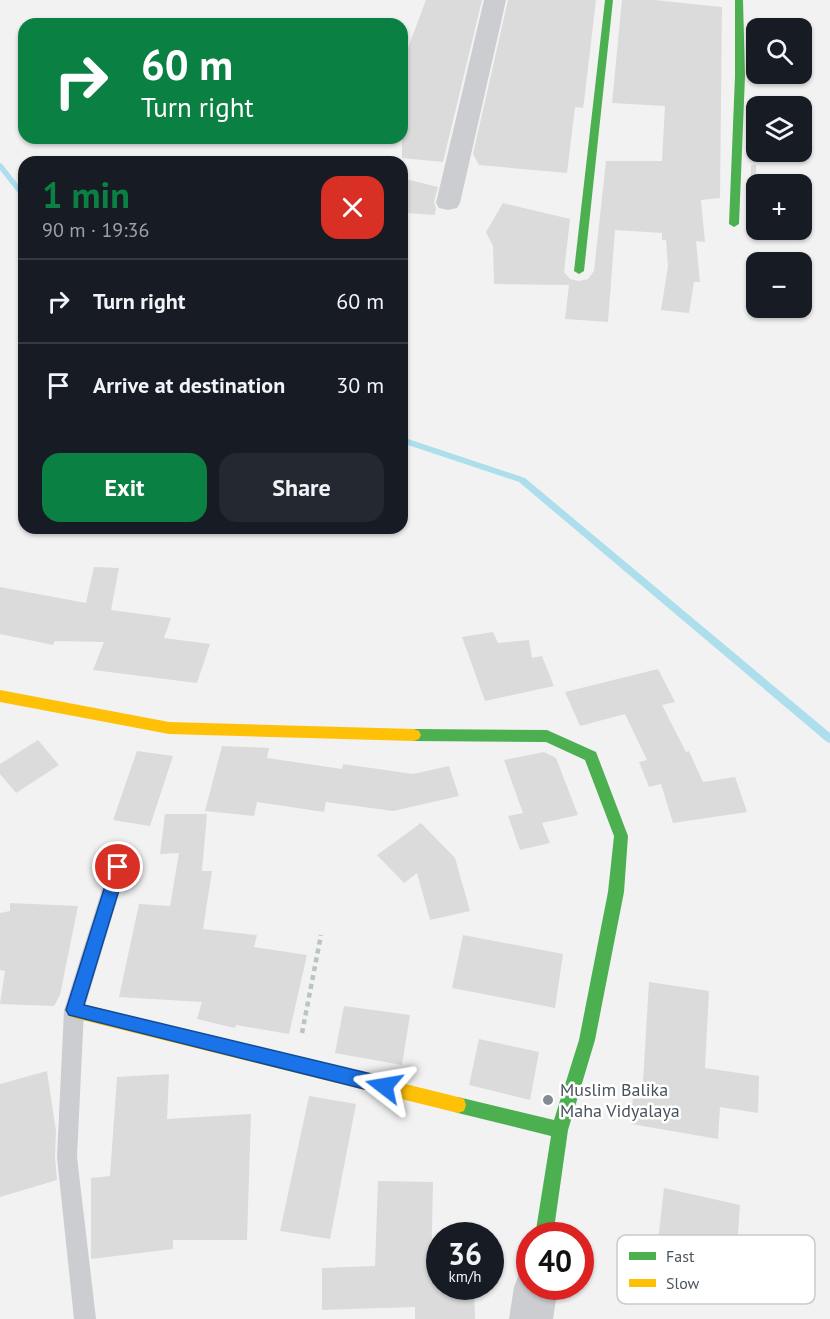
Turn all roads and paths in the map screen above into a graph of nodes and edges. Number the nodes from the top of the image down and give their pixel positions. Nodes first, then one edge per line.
1 (495, 0) edge
2 (609, 0) edge
3 (739, 0) edge
4 (448, 203) dead end
5 (734, 224) dead end
6 (579, 271) dead end
7 (0, 696) edge
8 (118, 867) dead end
9 (321, 935) dead end
10 (74, 1010) junction
11 (297, 1063) junction
12 (560, 1130) junction
13 (546, 1222) edge
14 (534, 1300) edge
15 (85, 1319) edge
16 (531, 1319) edge

1 - 4 street
2 - 6 street
3 - 5 street
7 - 12 street
8 - 10 lane
9 - 11 path
10 - 11 street
10 - 15 lane
11 - 12 street
12 - 13 street
14 - 16 street

